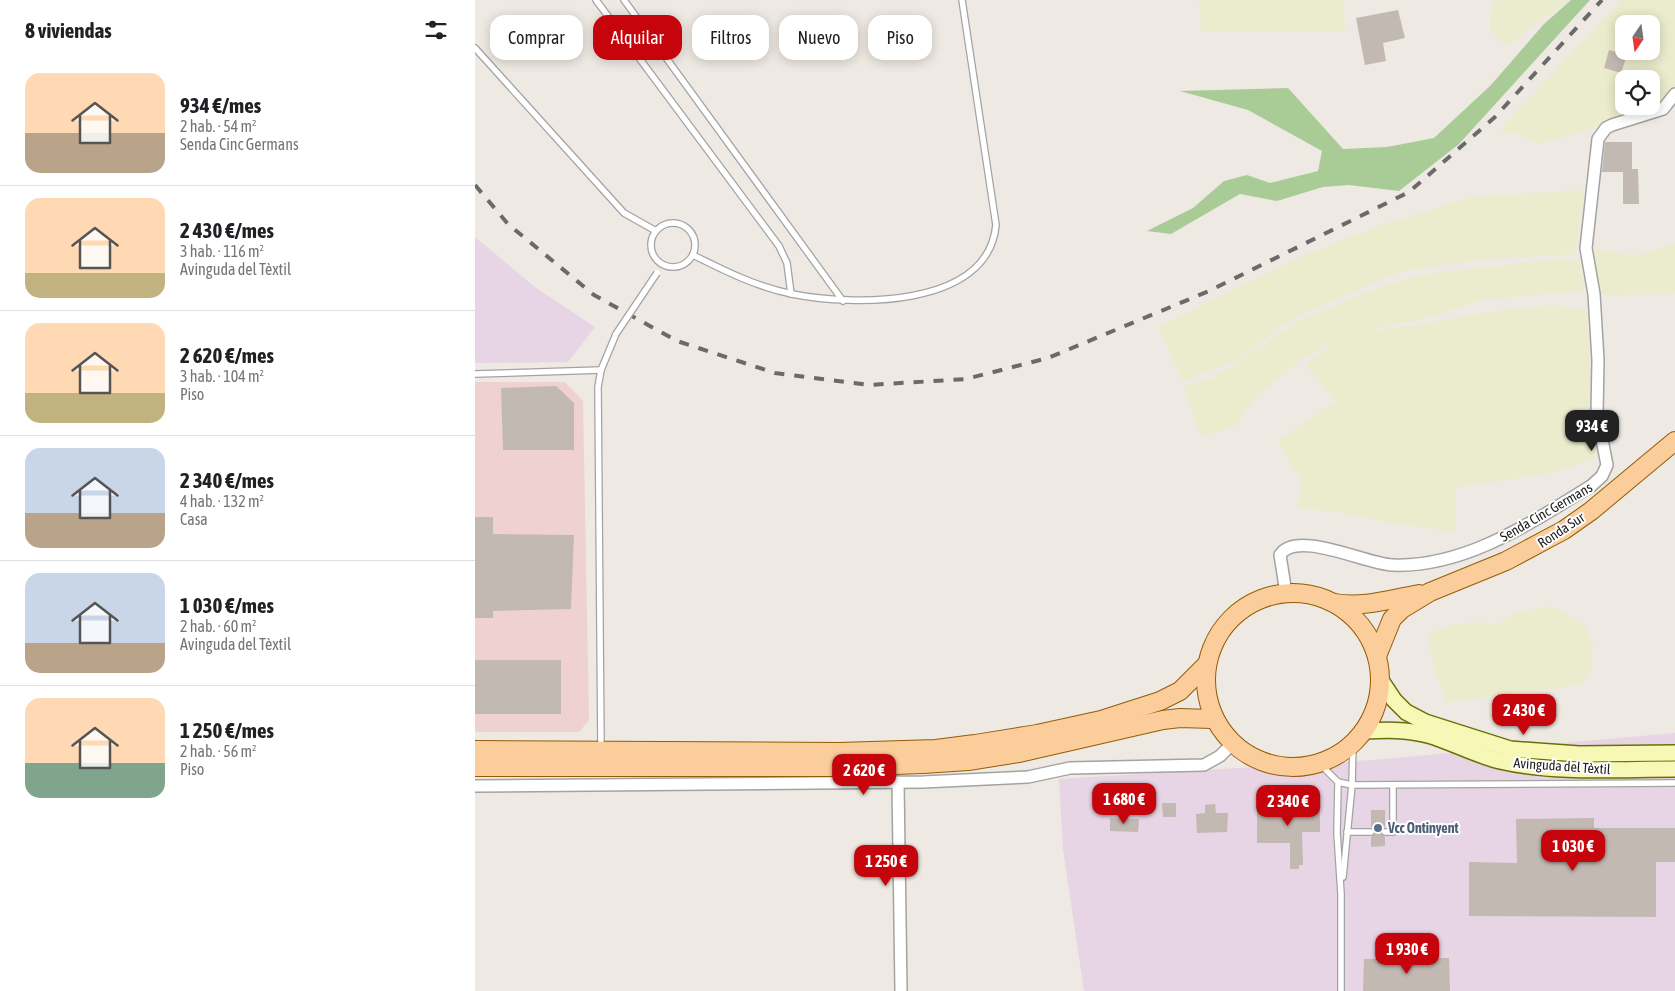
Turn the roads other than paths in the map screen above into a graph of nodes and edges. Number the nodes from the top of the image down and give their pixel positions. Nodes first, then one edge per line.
1 (596, 0) edge
2 (624, 0) edge
3 (962, 0) edge
4 (475, 48) edge
5 (1675, 94) edge
6 (656, 231) junction
7 (693, 255) junction
8 (662, 264) junction
9 (791, 294) junction
10 (843, 301) junction
11 (601, 370) junction
12 (475, 374) edge
13 (1675, 441) edge
14 (1430, 592) junction
15 (1286, 593) junction
16 (1334, 603) junction
17 (1377, 656) junction
18 (1207, 664) junction
19 (1381, 679) junction
20 (1212, 719) junction
21 (1358, 737) junction
22 (1233, 743) junction
23 (475, 750) edge
24 (601, 751) junction
25 (1675, 753) edge
26 (1319, 763) junction
27 (475, 767) edge
28 (1675, 769) edge
29 (898, 782) junction
30 (1338, 782) junction
31 (1675, 783) edge
32 (1352, 785) junction
33 (1393, 785) junction
34 (475, 786) edge
35 (1347, 832) junction
36 (1371, 832) dead end
37 (1385, 832) dead end
38 (1341, 894) junction
39 (901, 991) edge
40 (1341, 991) edge

1 - 9 lane
2 - 10 lane
3 - 10 lane
4 - 6 lane
5 - 15 street, Senda Cinc Germans
6 - 7 lane
6 - 8 lane
7 - 8 lane
7 - 9 lane
8 - 11 lane, bridge
9 - 10 lane
11 - 12 lane
11 - 24 lane
13 - 14 main road, Ronda Sur
14 - 16 main road, Ronda Sur
14 - 17 main road, Ronda Sur
15 - 16 main road
15 - 18 main road
16 - 17 main road
17 - 19 main road
18 - 20 main road
18 - 24 main road
19 - 21 main road
19 - 25 street, Avinguda del Tèxtil
20 - 22 main road
20 - 27 main road
21 - 26 main road
21 - 28 street, Avinguda del Tèxtil
21 - 32 lane
22 - 26 main road
22 - 29 street
23 - 24 main road
26 - 30 lane
29 - 34 street
29 - 39 street
30 - 32 lane
30 - 38 lane
31 - 33 lane
32 - 33 lane
32 - 35 lane
33 - 37 lane
35 - 36 lane
35 - 38 lane
38 - 40 lane

